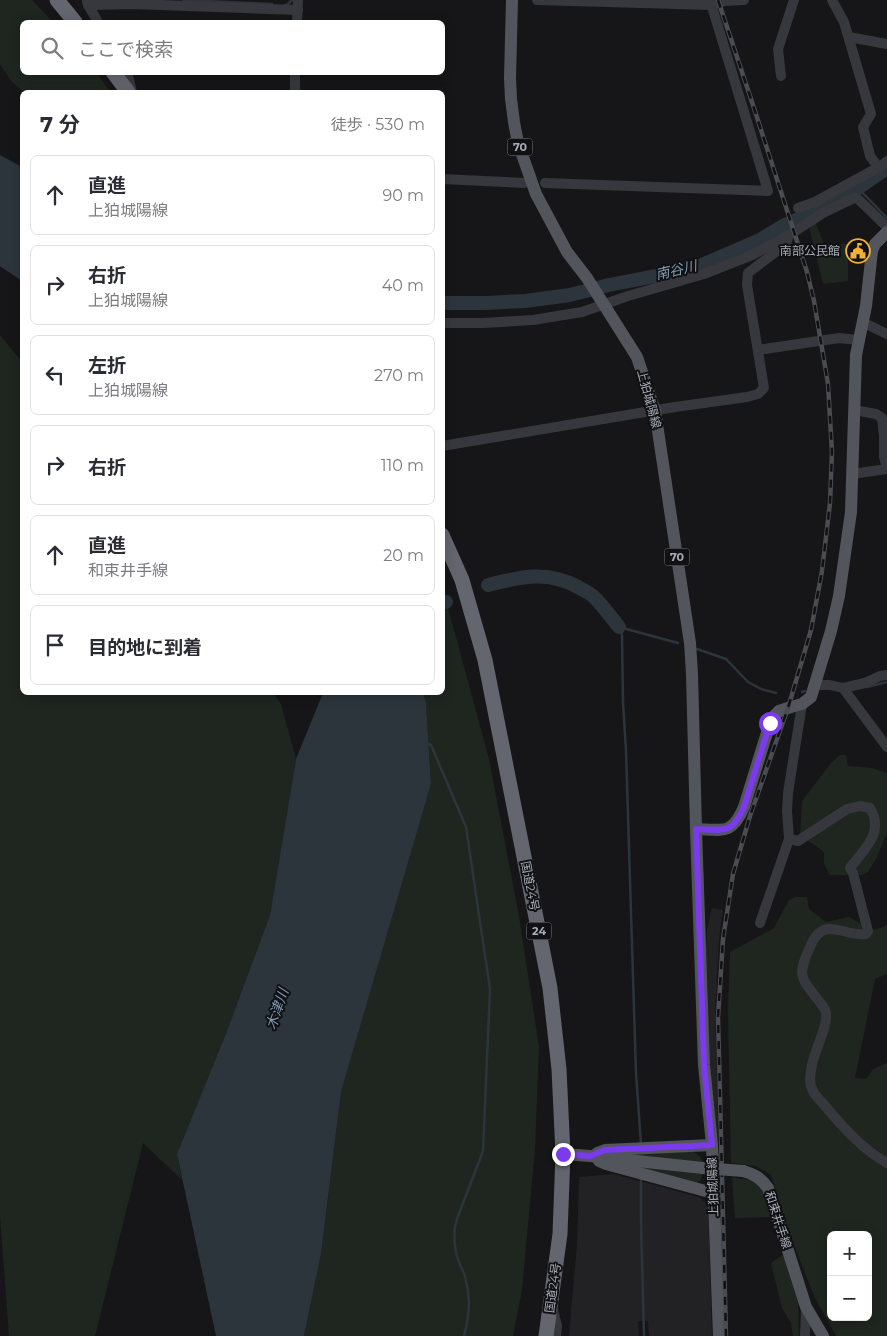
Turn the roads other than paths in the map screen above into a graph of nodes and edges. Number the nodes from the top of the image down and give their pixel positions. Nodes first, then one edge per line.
1 (57, 0) edge
2 (512, 0) edge
3 (537, 0) edge
4 (744, 0) edge
5 (794, 0) edge
6 (832, 0) edge
7 (88, 2) edge
8 (711, 3) edge
9 (298, 5) edge
10 (73, 20) edge
11 (97, 20) edge
12 (297, 20) edge
13 (849, 37) junction
14 (887, 44) edge
15 (115, 75) edge
16 (127, 75) edge
17 (295, 75) edge
18 (781, 76) dead end
19 (126, 90) edge
20 (132, 90) edge
21 (295, 90) edge
22 (887, 156) edge
23 (887, 161) edge
24 (876, 164) junction
25 (839, 179) dead end
26 (445, 180) edge
27 (524, 183) dead end
28 (544, 183) dead end
29 (798, 208) dead end
30 (887, 227) edge
31 (887, 232) edge
32 (789, 235) junction
33 (602, 301) junction
34 (862, 322) junction
35 (445, 323) edge
36 (887, 334) edge
37 (859, 340) junction
38 (758, 350) junction
39 (854, 410) junction
40 (655, 411) junction
41 (445, 446) edge
42 (887, 468) edge
43 (852, 474) junction
44 (445, 542) edge
45 (887, 675) edge
46 (816, 685) junction
47 (843, 688) junction
48 (802, 704) junction
49 (887, 747) edge
50 (696, 829) junction
51 (789, 839) junction
52 (760, 923) dead end
53 (712, 1145) junction
54 (563, 1154) junction
55 (590, 1156) junction
56 (887, 1162) edge
57 (713, 1194) junction
58 (552, 1303) junction
59 (806, 1306) junction
60 (546, 1336) edge
61 (556, 1336) edge
62 (719, 1336) edge
63 (805, 1336) edge
64 (823, 1336) edge

1 - 10 highway
2 - 33 main road, 上狛城陽線 / 70
3 - 8 street
4 - 8 street
5 - 18 street
6 - 13 street
7 - 9 street
7 - 11 street
8 - 28 street
9 - 12 street
13 - 14 street
13 - 24 street
15 - 19 highway
16 - 20 street
17 - 21 street
22 - 24 street
23 - 29 street
24 - 25 street
26 - 27 street
30 - 32 street
31 - 34 main road
32 - 33 street
32 - 38 street
33 - 35 street
33 - 40 main road, 上狛城陽線 / 70
34 - 36 street
34 - 37 main road
37 - 38 street
37 - 39 main road
38 - 40 street
39 - 42 street
39 - 43 main road
40 - 41 street
40 - 50 main road, 上狛城陽線 / 70
42 - 43 street
43 - 46 main road
44 - 54 highway, 国道24号 / 24
45 - 47 street
46 - 47 street
46 - 48 main road
47 - 49 street
48 - 50 main road
48 - 51 street
50 - 53 main road, 上狛城陽線 / 70
51 - 52 street
51 - 56 street
53 - 55 main road
53 - 57 main road, 上狛城陽線 / 70
54 - 55 main road, 和束井手線
54 - 58 highway, 国道24号 / 24
55 - 57 main road
55 - 59 main road, 和束井手線, bridge
57 - 62 main road, 上狛城陽線 / 70
58 - 60 highway, 国道24号 / 24
58 - 61 street
59 - 63 street
59 - 64 main road, 和束井手線

